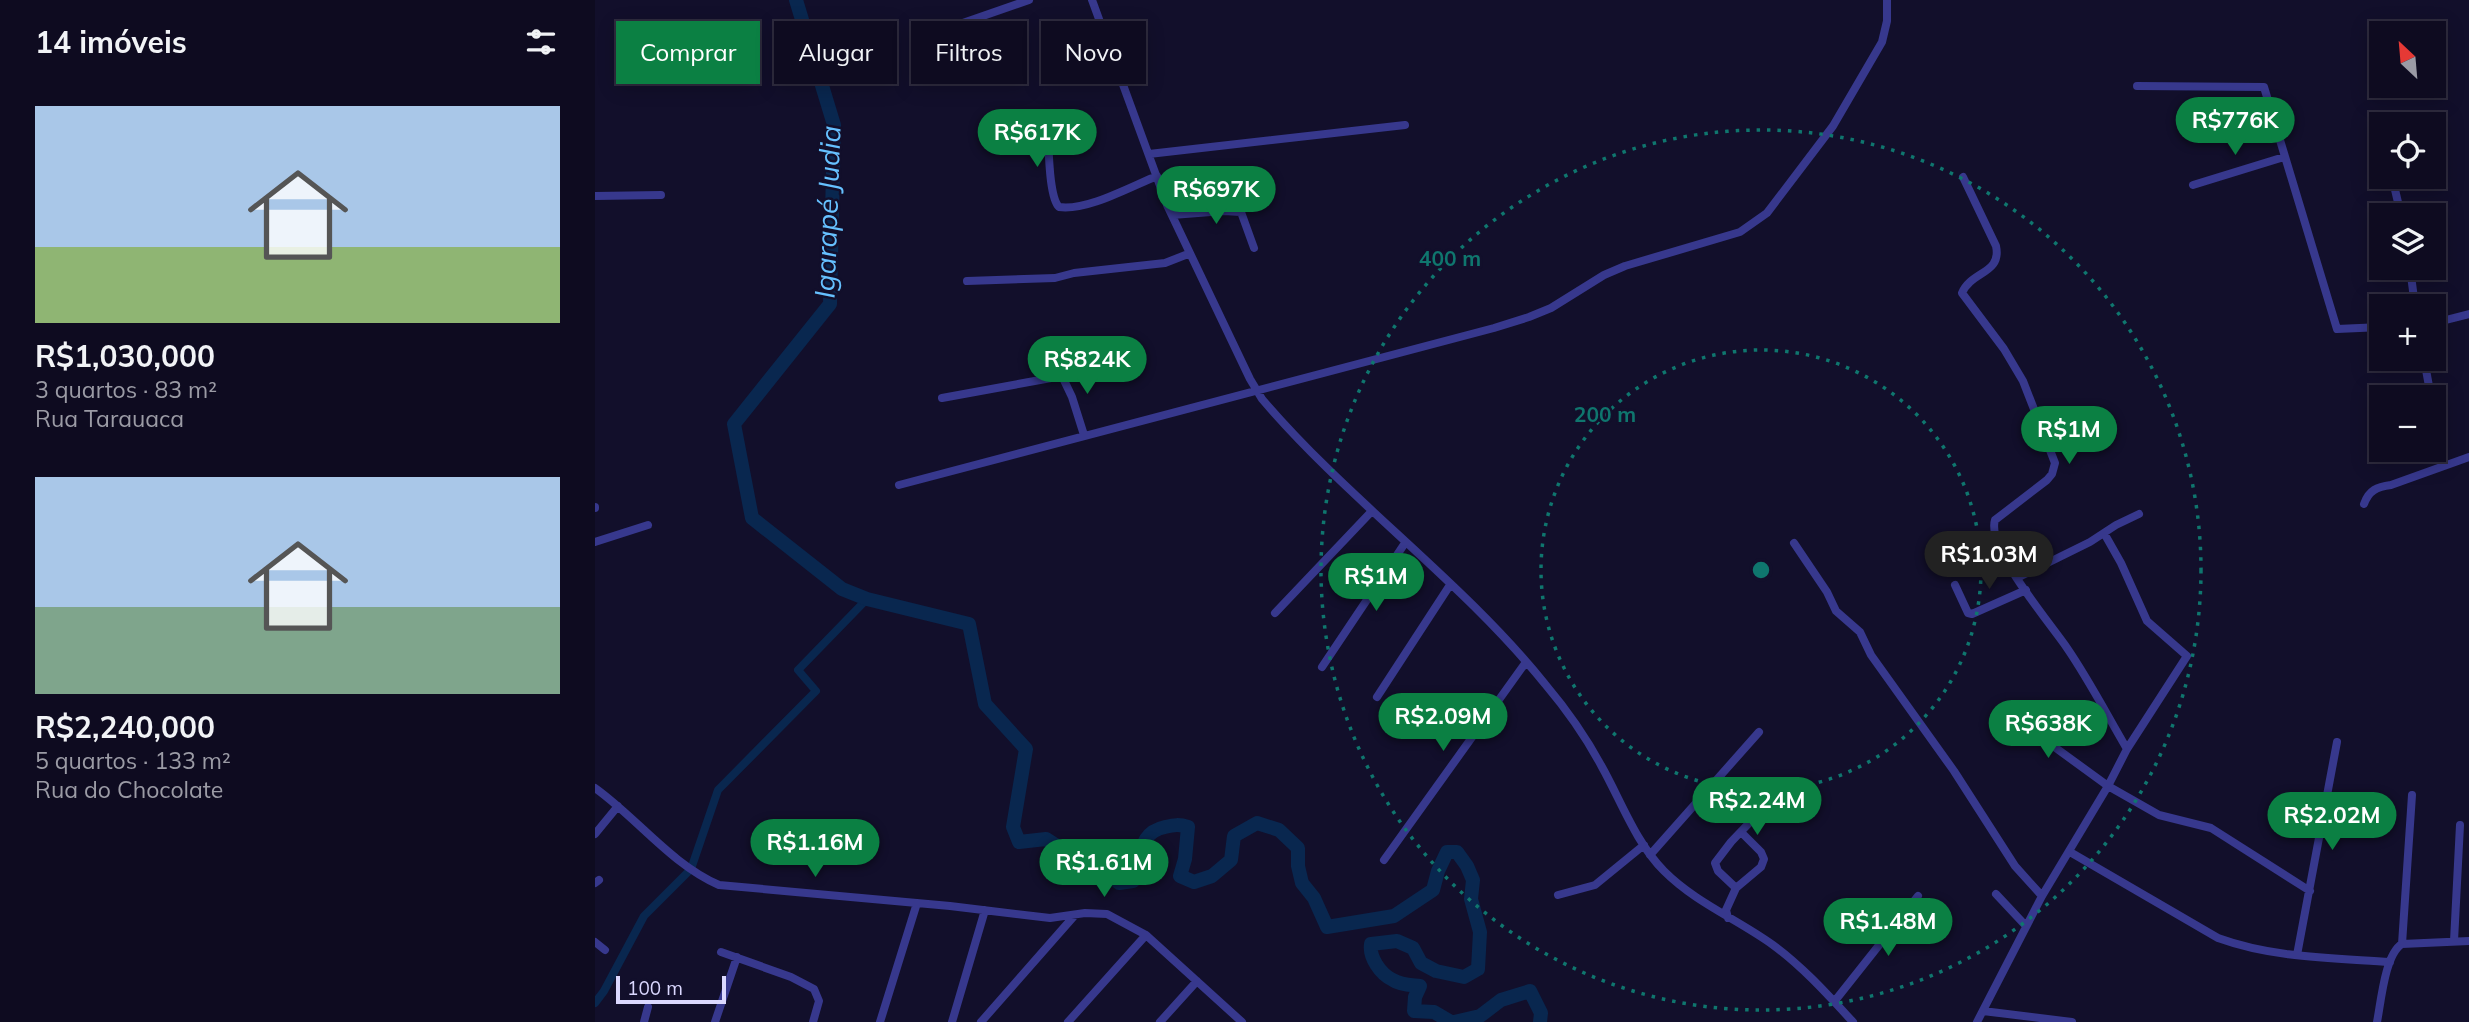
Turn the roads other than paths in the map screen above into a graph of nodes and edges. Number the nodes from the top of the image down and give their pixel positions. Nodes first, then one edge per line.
1 (1029, 0) edge
2 (1092, 0) edge
3 (1887, 0) edge
4 (966, 21) edge
5 (2137, 86) dead end
6 (1048, 124) dead end
7 (1405, 125) dead end
8 (1149, 154) junction
9 (2284, 158) junction
10 (1157, 176) junction
11 (1963, 177) dead end
12 (2193, 185) dead end
13 (661, 195) dead end
14 (595, 196) edge
15 (1172, 215) junction
16 (1254, 248) dead end
17 (1188, 254) junction
18 (967, 281) dead end
19 (2469, 314) edge
20 (2446, 320) edge
21 (2369, 328) edge
22 (1255, 389) junction
23 (941, 398) dead end
24 (1084, 435) junction
25 (2469, 457) edge
26 (2442, 462) edge
27 (2443, 465) junction
28 (899, 485) dead end
29 (2364, 504) dead end
30 (1371, 512) junction
31 (2139, 514) dead end
32 (648, 525) dead end
33 (2103, 533) junction
34 (595, 542) edge
35 (1405, 543) junction
36 (1794, 543) dead end
37 (2017, 578) junction
38 (1450, 585) junction
39 (1955, 585) dead end
40 (2026, 590) junction
41 (1275, 613) dead end
42 (1526, 662) junction
43 (1322, 667) dead end
44 (1377, 697) dead end
45 (2014, 707) dead end
46 (1759, 732) dead end
47 (2337, 742) dead end
48 (2127, 749) junction
49 (2108, 786) junction
50 (595, 788) edge
51 (2412, 795) dead end
52 (1774, 797) dead end
53 (618, 806) junction
54 (2461, 825) dead end
55 (1741, 832) junction
56 (595, 834) edge
57 (1644, 845) junction
58 (2070, 852) junction
59 (1650, 855) junction
60 (1384, 860) dead end
61 (1736, 888) junction
62 (2310, 891) junction
63 (1996, 894) dead end
64 (1559, 895) dead end
65 (1918, 896) dead end
66 (2042, 897) junction
67 (917, 903) junction
68 (985, 910) junction
69 (1075, 915) junction
70 (1728, 918) junction
71 (2026, 926) junction
72 (1146, 935) junction
73 (2454, 941) junction
74 (2469, 941) edge
75 (595, 942) edge
76 (2402, 944) junction
77 (605, 950) dead end
78 (721, 951) dead end
79 (2297, 956) junction
80 (737, 957) junction
81 (2391, 958) junction
82 (1197, 981) junction
83 (1834, 1002) junction
84 (648, 1007) dead end
85 (1983, 1011) junction
86 (644, 1022) edge
87 (715, 1022) edge
88 (813, 1022) edge
89 (880, 1022) edge
90 (952, 1022) edge
91 (981, 1022) edge
92 (1068, 1022) edge
93 (1160, 1022) edge
94 (1242, 1022) edge
95 (1853, 1022) edge
96 (1977, 1022) edge
97 (2072, 1022) edge
98 (2377, 1022) edge

1 - 4 street
2 - 8 street
3 - 22 street
5 - 9 street
6 - 10 street
7 - 8 street
8 - 10 street
9 - 12 street
9 - 21 street
10 - 15 street
11 - 37 street
13 - 14 street
15 - 16 street
15 - 17 street
17 - 18 street
17 - 22 street
19 - 20 street
22 - 24 street
22 - 30 street
23 - 24 street
24 - 28 street
25 - 27 street
26 - 27 street
27 - 29 street
30 - 35 street
30 - 41 street
31 - 33 street
32 - 34 street
33 - 37 street
33 - 48 street
35 - 38 street
35 - 43 street
36 - 66 street
37 - 40 street
38 - 42 street
38 - 44 street
39 - 40 street
40 - 48 street
42 - 57 street
42 - 60 street
45 - 49 street
46 - 59 street
47 - 62 street
48 - 49 street
49 - 58 street
49 - 62 street
50 - 53 street
51 - 76 street
52 - 55 street
53 - 56 street
53 - 67 street
54 - 73 street
55 - 61 street
55 - 61 street
57 - 59 street
57 - 64 street
58 - 66 street
58 - 79 street
59 - 70 street
61 - 70 street
62 - 79 street
63 - 71 street
65 - 83 street
66 - 71 street
67 - 68 street
67 - 89 street
68 - 69 street
68 - 90 street
69 - 72 street
69 - 91 street
70 - 83 street
71 - 85 street
72 - 82 street
72 - 92 street
73 - 74 street
73 - 76 street
75 - 77 street
76 - 81 street
78 - 80 street
79 - 81 street
80 - 87 street
80 - 88 street
81 - 98 street
82 - 93 street
82 - 94 street
83 - 95 street
84 - 86 street
85 - 96 street
85 - 97 street

